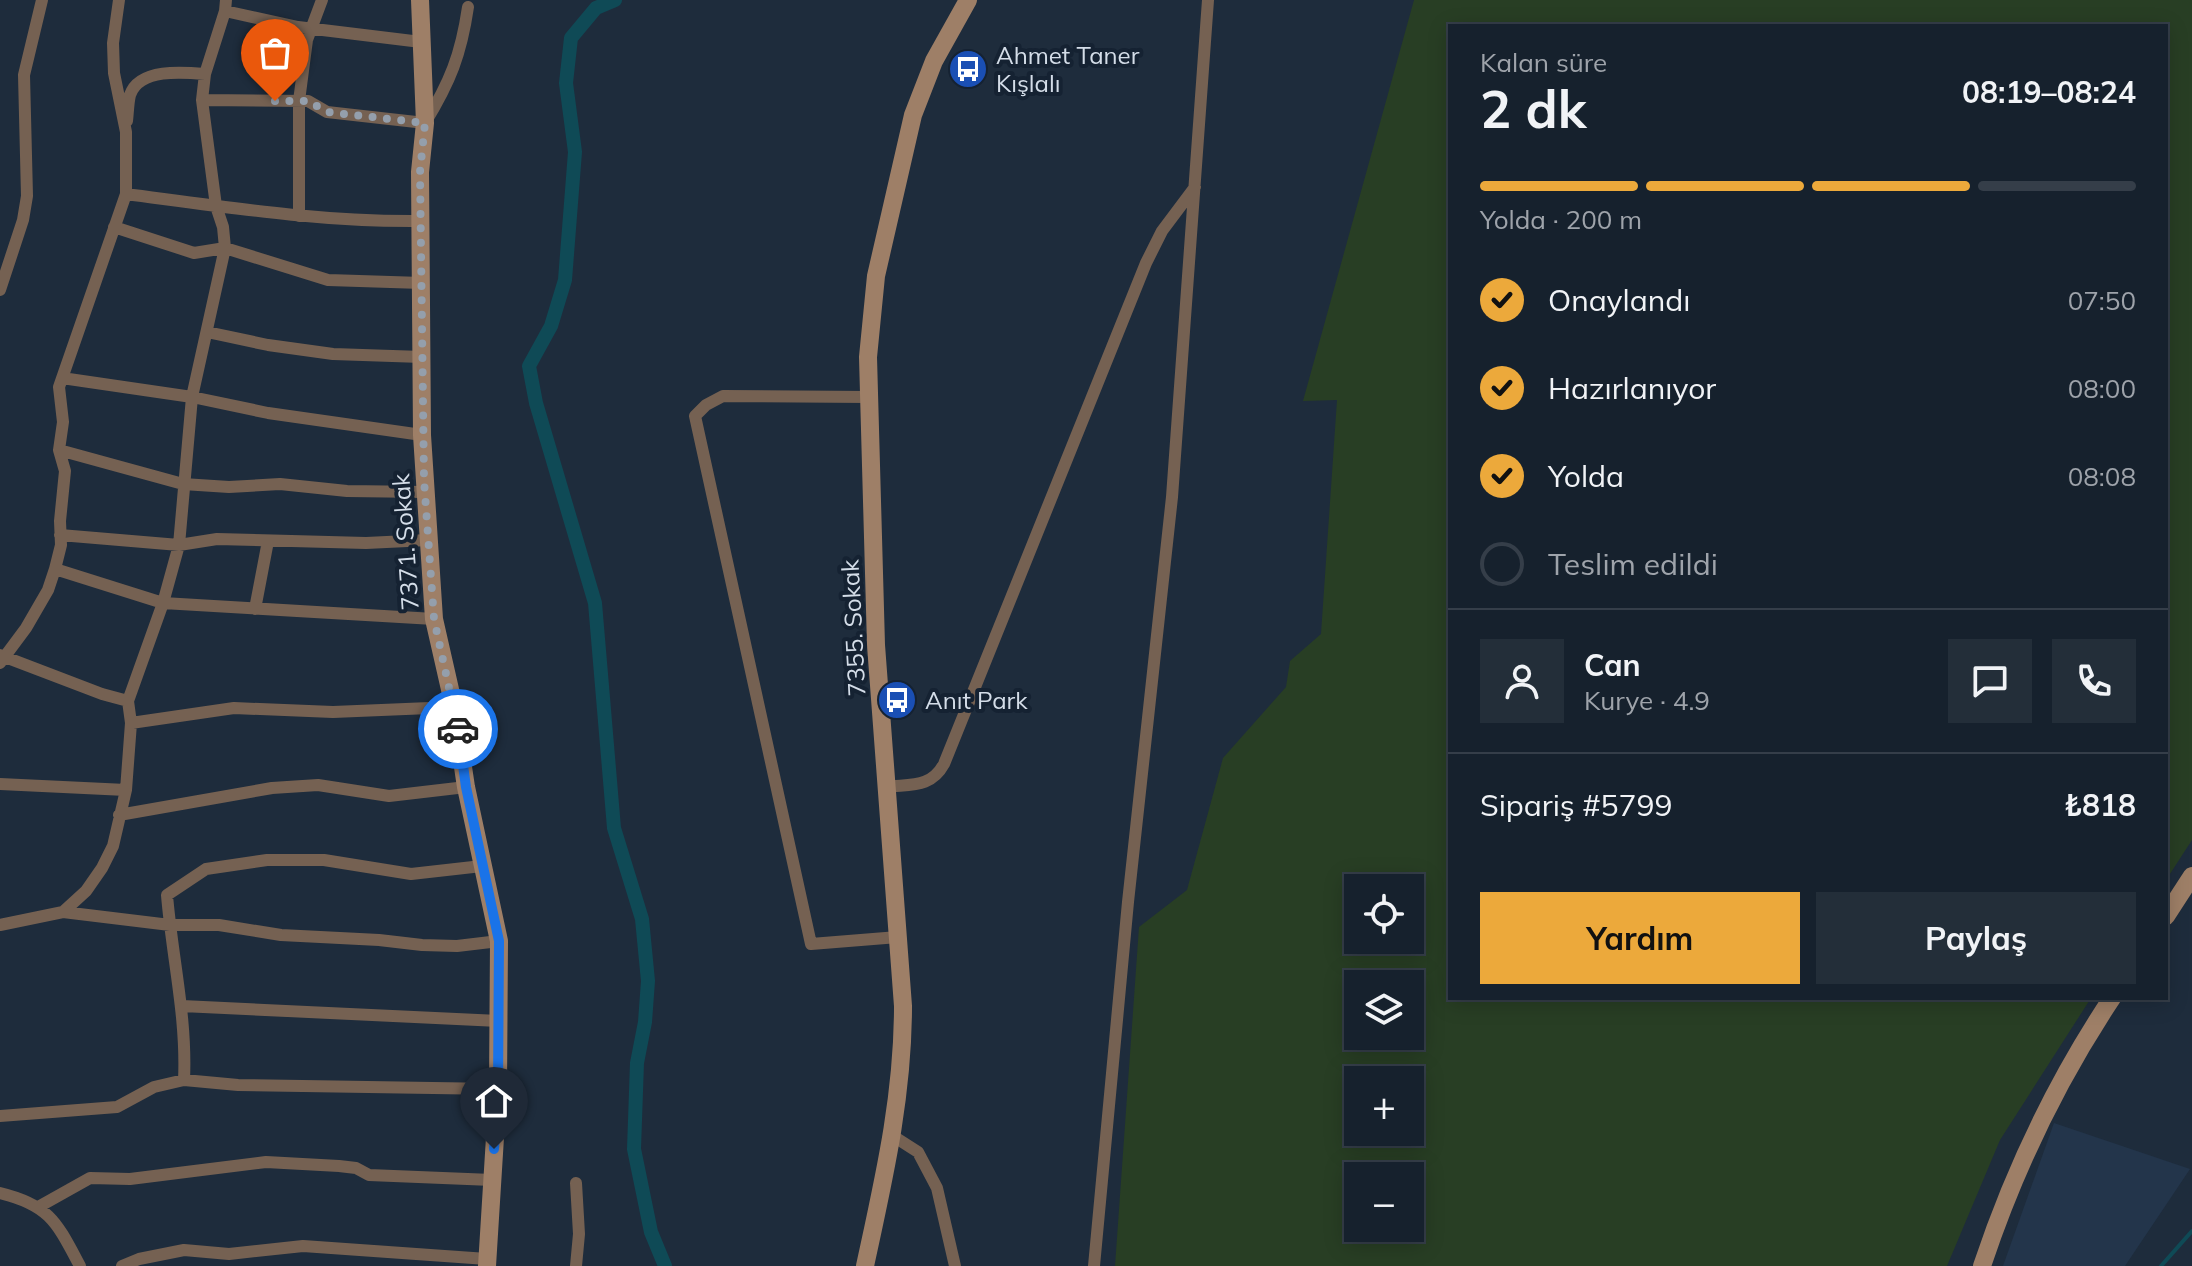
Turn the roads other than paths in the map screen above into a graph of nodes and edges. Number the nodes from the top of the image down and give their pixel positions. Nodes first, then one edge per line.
1 (42, 0) edge
2 (119, 0) edge
3 (322, 0) edge
4 (420, 0) edge
5 (968, 0) edge
6 (1208, 0) edge
7 (226, 5) edge
8 (468, 7) dead end
9 (313, 29) junction
10 (421, 42) junction
11 (205, 74) junction
12 (202, 100) junction
13 (299, 101) junction
14 (425, 123) junction
15 (126, 132) junction
16 (1195, 187) junction
17 (126, 194) junction
18 (216, 206) junction
19 (299, 216) junction
20 (421, 221) junction
21 (114, 227) junction
22 (225, 248) junction
23 (422, 283) junction
24 (0, 290) edge
25 (207, 332) junction
26 (422, 357) junction
27 (62, 378) junction
28 (192, 397) junction
29 (869, 397) junction
30 (422, 435) junction
31 (59, 450) junction
32 (183, 484) junction
33 (425, 492) junction
34 (60, 535) junction
35 (428, 540) junction
36 (268, 541) junction
37 (179, 545) junction
38 (55, 569) junction
39 (163, 603) junction
40 (255, 609) junction
41 (434, 619) junction
42 (1, 658) edge
43 (128, 701) junction
44 (454, 707) junction
45 (131, 723) junction
46 (0, 784) edge
47 (466, 787) junction
48 (887, 787) junction
49 (126, 790) junction
50 (119, 815) junction
51 (482, 866) junction
52 (2192, 876) edge
53 (63, 912) junction
54 (2168, 913) edge
55 (0, 925) edge
56 (170, 925) junction
57 (898, 937) junction
58 (499, 941) junction
59 (2111, 1000) edge
60 (182, 1006) junction
61 (499, 1021) junction
62 (184, 1080) junction
63 (498, 1089) junction
64 (0, 1116) edge
65 (893, 1136) junction
66 (492, 1180) junction
67 (576, 1183) dead end
68 (0, 1193) edge
69 (40, 1206) junction
70 (487, 1262) edge
71 (80, 1266) edge
72 (122, 1266) edge
73 (576, 1266) edge
74 (865, 1266) edge
75 (955, 1266) edge
76 (1094, 1266) edge
77 (1982, 1266) edge

1 - 24 street
2 - 15 street
3 - 9 street
4 - 10 street, 7371. Sokak
5 - 29 street, 7355. Sokak
6 - 16 street
7 - 9 street
7 - 11 street
8 - 14 street
9 - 10 street
9 - 13 street
10 - 14 street, 7371. Sokak
11 - 12 street
11 - 15 street
12 - 13 street
12 - 18 street
13 - 14 street
13 - 19 street
14 - 20 street, 7371. Sokak
15 - 17 street
16 - 48 street
16 - 76 street
17 - 18 street
17 - 21 street
18 - 19 street
18 - 22 street
19 - 20 street
20 - 23 street, 7371. Sokak
21 - 22 street
21 - 27 street
22 - 23 street
22 - 25 street
23 - 26 street, 7371. Sokak
25 - 26 street
25 - 28 street
26 - 30 street, 7371. Sokak
27 - 28 street
27 - 31 street
28 - 30 street
28 - 32 street
29 - 48 street, 7355. Sokak
29 - 57 street
30 - 33 street, 7371. Sokak
31 - 32 street
31 - 34 street
32 - 33 street
32 - 37 street
33 - 35 street, 7371. Sokak
34 - 37 street
34 - 38 street
35 - 36 street
35 - 41 street, 7371. Sokak
36 - 37 street
36 - 40 street
37 - 39 street
38 - 39 street
38 - 42 street
39 - 40 street
39 - 43 street
40 - 41 street
41 - 44 street, 7371. Sokak
42 - 43 street
43 - 45 street
44 - 45 street
44 - 47 street, 7371. Sokak
45 - 49 street
46 - 49 street
47 - 50 street
47 - 51 street, 7371. Sokak
48 - 57 street, 7355. Sokak
49 - 50 street
50 - 53 street
51 - 56 street
51 - 58 street, 7371. Sokak
52 - 54 street
53 - 55 street
53 - 56 street
56 - 58 street
56 - 60 street
57 - 65 street, 7355. Sokak
58 - 61 street, 7371. Sokak
59 - 77 street
60 - 61 street
60 - 62 street
61 - 63 street, 7371. Sokak
62 - 63 street
62 - 64 street
63 - 66 street, 7371. Sokak
65 - 74 street, 7355. Sokak
65 - 75 street
66 - 69 street
66 - 70 street, 7371. Sokak
67 - 73 street
68 - 69 street
69 - 71 street
70 - 72 street

